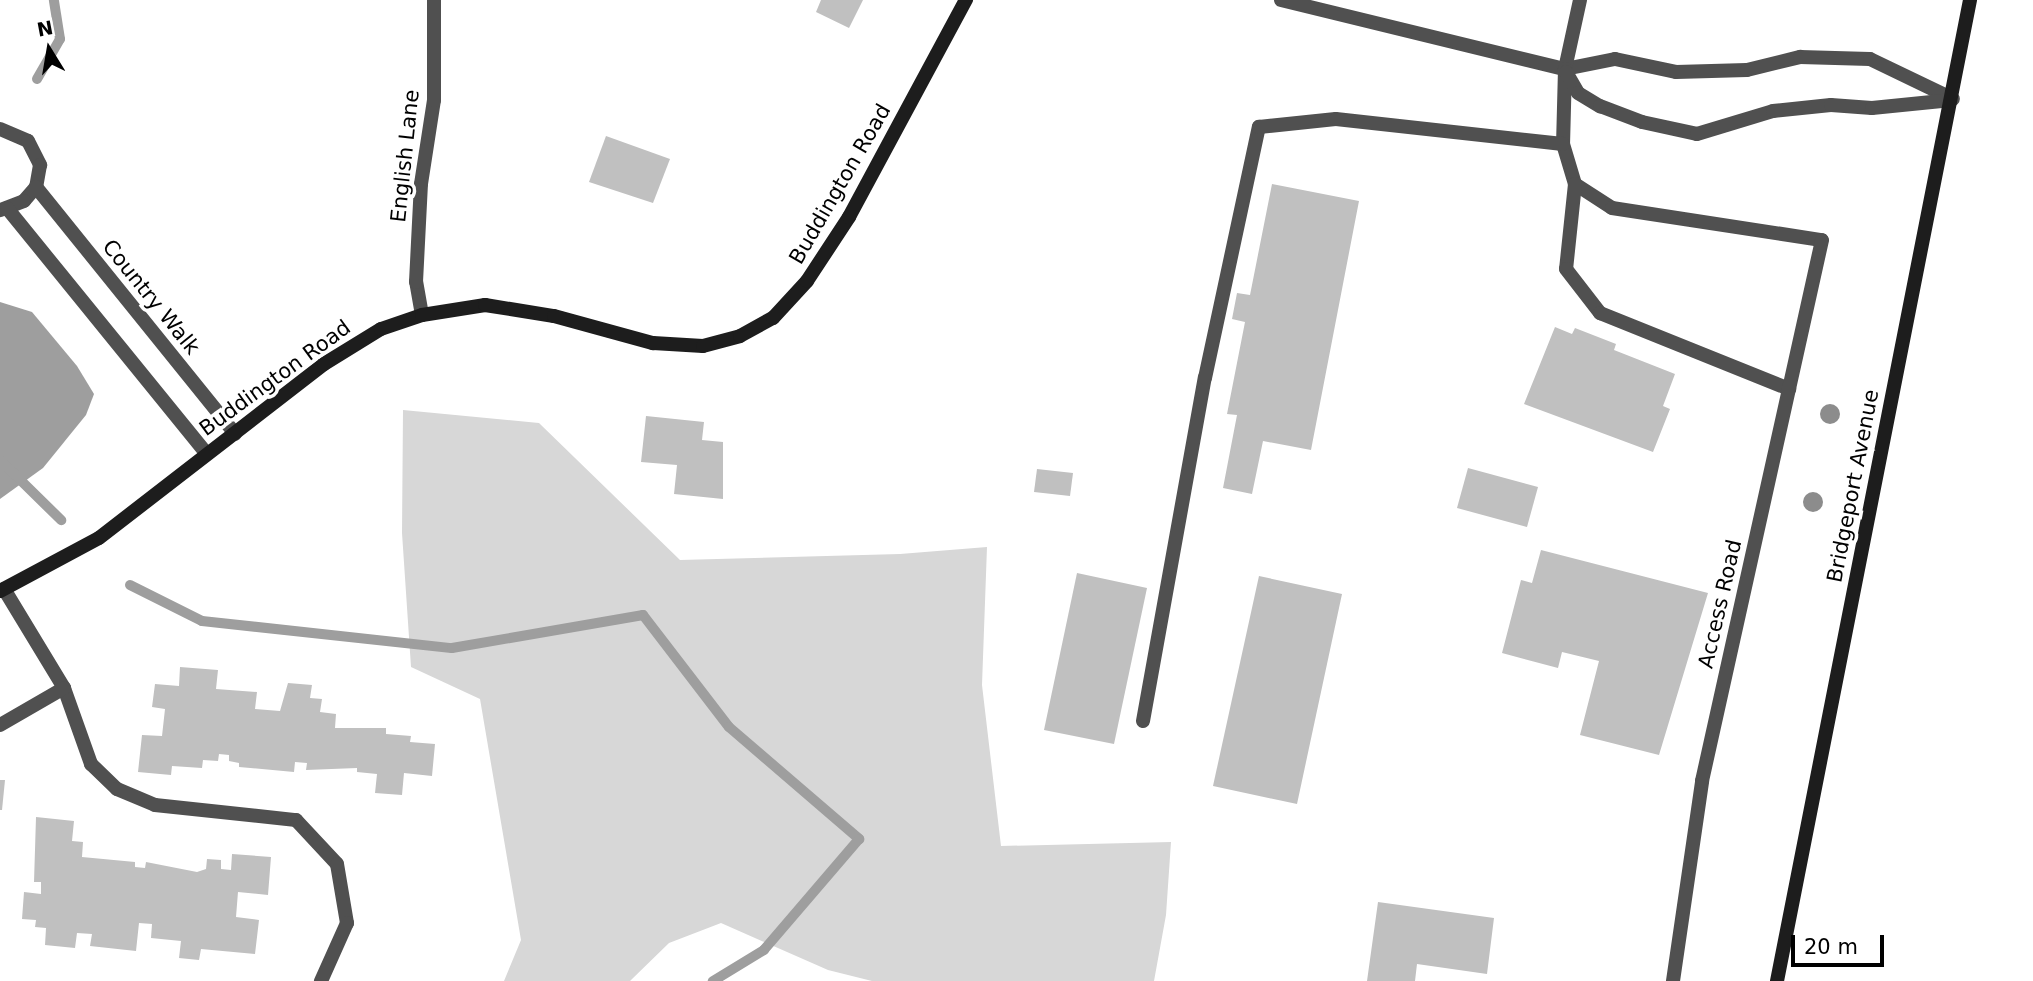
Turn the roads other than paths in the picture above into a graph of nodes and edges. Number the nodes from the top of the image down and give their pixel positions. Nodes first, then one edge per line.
1 (434, 0) edge
2 (966, 0) edge
3 (1280, 0) edge
4 (1580, 0) edge
5 (1970, 0) edge
6 (1565, 69) junction
7 (1953, 99) junction
8 (0, 129) edge
9 (1563, 144) junction
10 (1575, 184) junction
11 (36, 187) junction
12 (4, 209) edge
13 (422, 315) junction
14 (1789, 389) junction
15 (234, 434) junction
16 (206, 453) junction
17 (2, 590) edge
18 (64, 688) junction
19 (1143, 721) dead end
20 (0, 725) edge
21 (321, 981) edge
22 (1673, 981) edge
23 (1777, 981) edge

1 - 13 street, English Lane
2 - 13 street, Buddington Road
3 - 6 street
4 - 6 street
5 - 7 street, Bridgeport Avenue
6 - 7 street
6 - 7 street
6 - 9 street
7 - 23 street, Bridgeport Avenue
8 - 11 street
9 - 10 street
9 - 19 street
10 - 14 street
10 - 14 street, Access Road
11 - 12 street
11 - 15 street, Country Walk
12 - 16 street
13 - 15 street, Buddington Road
14 - 22 street, Access Road
15 - 16 street, Buddington Road
16 - 17 street, Buddington Road
17 - 18 street
18 - 20 street
18 - 21 street

